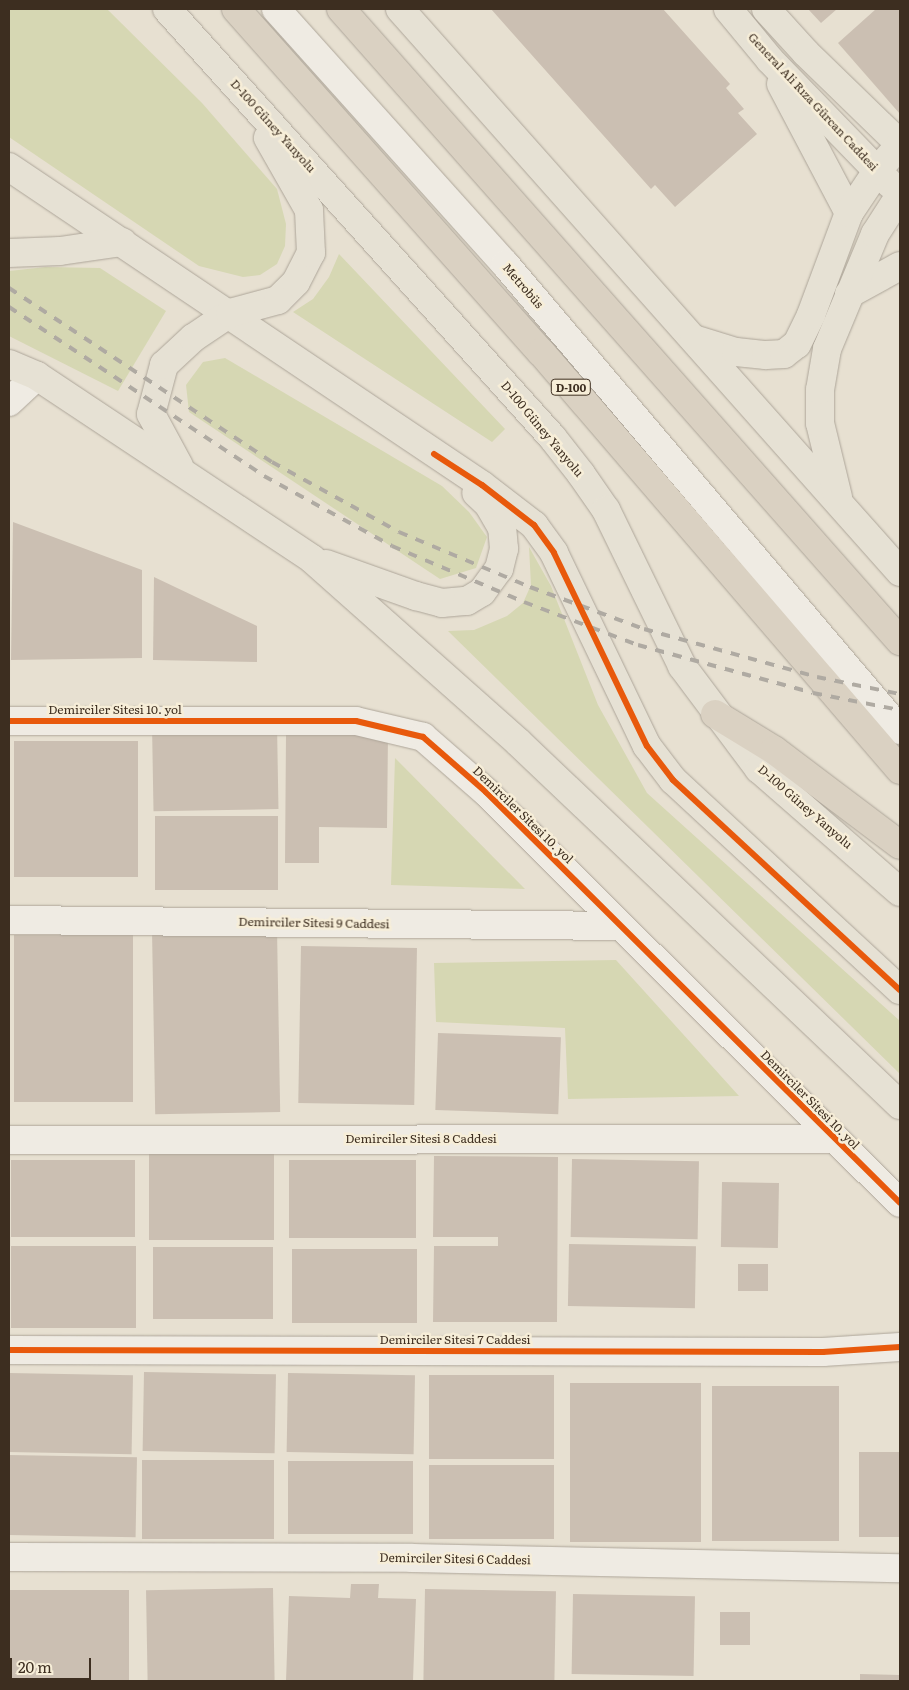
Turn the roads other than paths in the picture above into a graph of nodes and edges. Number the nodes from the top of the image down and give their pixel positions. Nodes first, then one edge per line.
1 (167, 9) edge
2 (236, 9) edge
3 (276, 9) edge
4 (341, 9) edge
5 (400, 9) edge
6 (728, 9) edge
7 (766, 9) edge
8 (770, 60) junction
9 (242, 91) junction
10 (900, 145) edge
11 (9, 167) edge
12 (877, 171) junction
13 (900, 195) edge
14 (849, 213) junction
15 (122, 242) junction
16 (9, 253) edge
17 (900, 266) edge
18 (849, 294) junction
19 (230, 313) junction
20 (694, 339) junction
21 (9, 364) edge
22 (37, 376) junction
23 (9, 402) edge
24 (434, 454) junction
25 (183, 473) junction
26 (838, 501) junction
27 (312, 559) junction
28 (765, 567) junction
29 (900, 572) edge
30 (900, 641) edge
31 (900, 711) edge
32 (715, 714) junction
33 (9, 722) edge
34 (900, 730) edge
35 (900, 770) edge
36 (900, 845) edge
37 (900, 892) edge
38 (9, 920) edge
39 (619, 926) junction
40 (900, 990) edge
41 (900, 1105) edge
42 (833, 1139) junction
43 (9, 1140) edge
44 (900, 1203) edge
45 (900, 1347) edge
46 (9, 1350) edge
47 (9, 1557) edge
48 (900, 1568) edge

1 - 9 main road, D-100 Güney Yanyolu
2 - 35 highway, D-100
3 - 28 street, Metrobüs
4 - 30 highway
5 - 20 main road
6 - 8 main road, General Ali Rıza Gürcan Caddesi
7 - 10 main road
8 - 12 main road, General Ali Rıza Gürcan Caddesi
8 - 14 main road
9 - 19 main road
9 - 32 main road, D-100 Güney Yanyolu
10 - 12 main road
11 - 15 main road
12 - 13 main road, General Ali Rıza Gürcan Caddesi
12 - 14 main road
13 - 18 main road
14 - 20 main road
15 - 16 main road
15 - 19 main road
17 - 18 main road
18 - 26 main road
19 - 24 main road
19 - 25 main road
20 - 26 main road
21 - 22 main road
22 - 23 street
22 - 25 main road
24 - 27 main road
24 - 40 main road
25 - 27 main road
26 - 29 main road
27 - 41 main road
28 - 31 street
28 - 34 street
32 - 36 highway
32 - 37 main road, D-100 Güney Yanyolu
33 - 39 street, Demirciler Sitesi 10. yol
38 - 39 street, Demirciler Sitesi 9 Caddesi
39 - 42 street, Demirciler Sitesi 10. yol
42 - 43 street, Demirciler Sitesi 8 Caddesi
42 - 44 street, Demirciler Sitesi 10. yol
45 - 46 street, Demirciler Sitesi 7 Caddesi
47 - 48 street, Demirciler Sitesi 6 Caddesi

